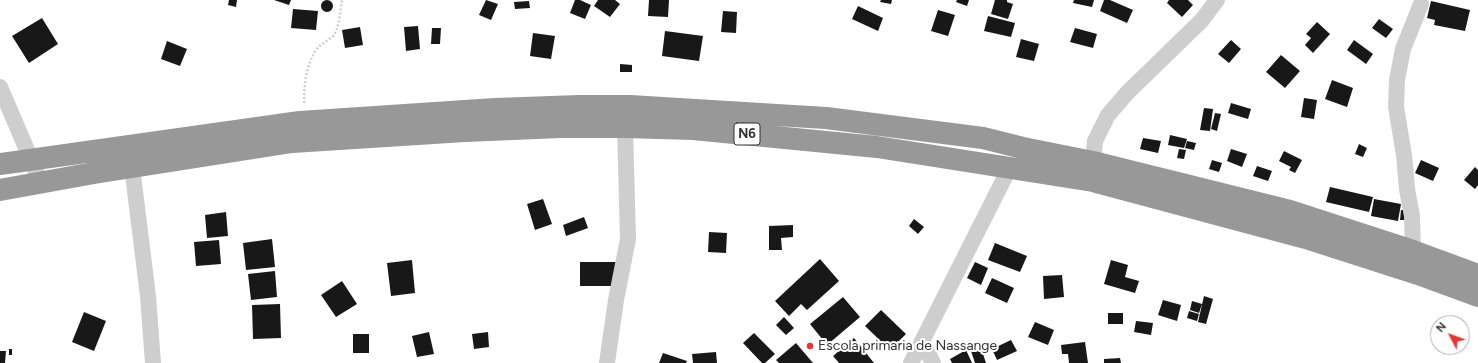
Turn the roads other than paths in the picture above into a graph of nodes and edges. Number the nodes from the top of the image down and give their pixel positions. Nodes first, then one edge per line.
1 (1217, 0) edge
2 (1421, 4) dead end
3 (0, 87) edge
4 (624, 127) junction
5 (30, 159) junction
6 (1093, 162) junction
7 (0, 164) edge
8 (132, 167) junction
9 (1010, 167) junction
10 (41, 183) junction
11 (0, 190) edge
12 (1413, 251) junction
13 (1478, 275) edge
14 (1478, 296) edge
15 (922, 341) junction
16 (154, 363) edge
17 (607, 363) edge
18 (911, 363) edge
19 (933, 363) edge

1 - 6 street
2 - 12 street
3 - 5 street
4 - 8 highway, N6
4 - 9 highway, N6
4 - 17 street
5 - 6 highway, N6
5 - 7 highway, N6
5 - 10 street
6 - 12 highway, N6
8 - 10 highway, N6
8 - 16 street
9 - 14 highway, N6
9 - 15 street
10 - 11 highway, N6
12 - 13 highway, N6
15 - 18 street
15 - 19 street

